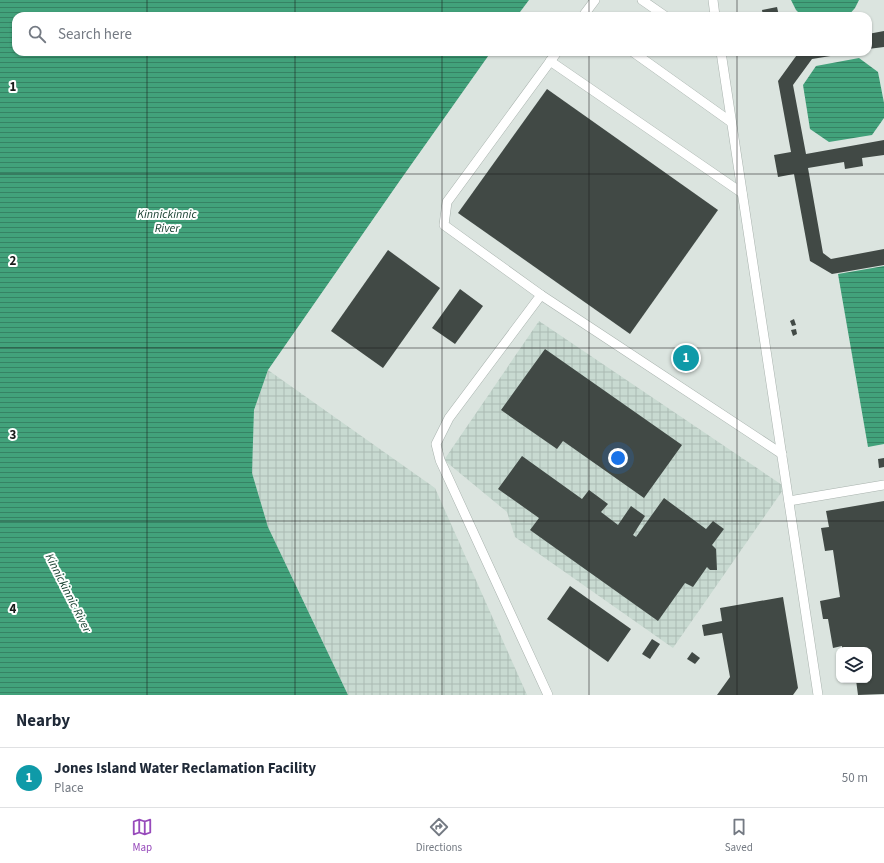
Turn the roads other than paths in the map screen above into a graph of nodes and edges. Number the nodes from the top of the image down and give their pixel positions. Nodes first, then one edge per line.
1 (595, 0) edge
2 (642, 0) edge
3 (713, 0) edge
4 (586, 12) edge
5 (659, 12) edge
6 (714, 12) edge
7 (553, 56) edge
8 (639, 56) edge
9 (720, 56) edge
10 (550, 61) junction
11 (731, 122) junction
12 (742, 193) junction
13 (541, 295) junction
14 (782, 454) junction
15 (884, 485) edge
16 (789, 501) junction
17 (548, 695) edge
18 (818, 695) edge

1 - 4 lane
2 - 5 lane
3 - 6 lane
7 - 10 lane
8 - 11 lane
9 - 11 lane
10 - 12 lane
10 - 13 lane
11 - 12 lane
12 - 14 lane
13 - 14 lane
13 - 17 lane
14 - 16 lane
15 - 16 lane
16 - 18 lane

